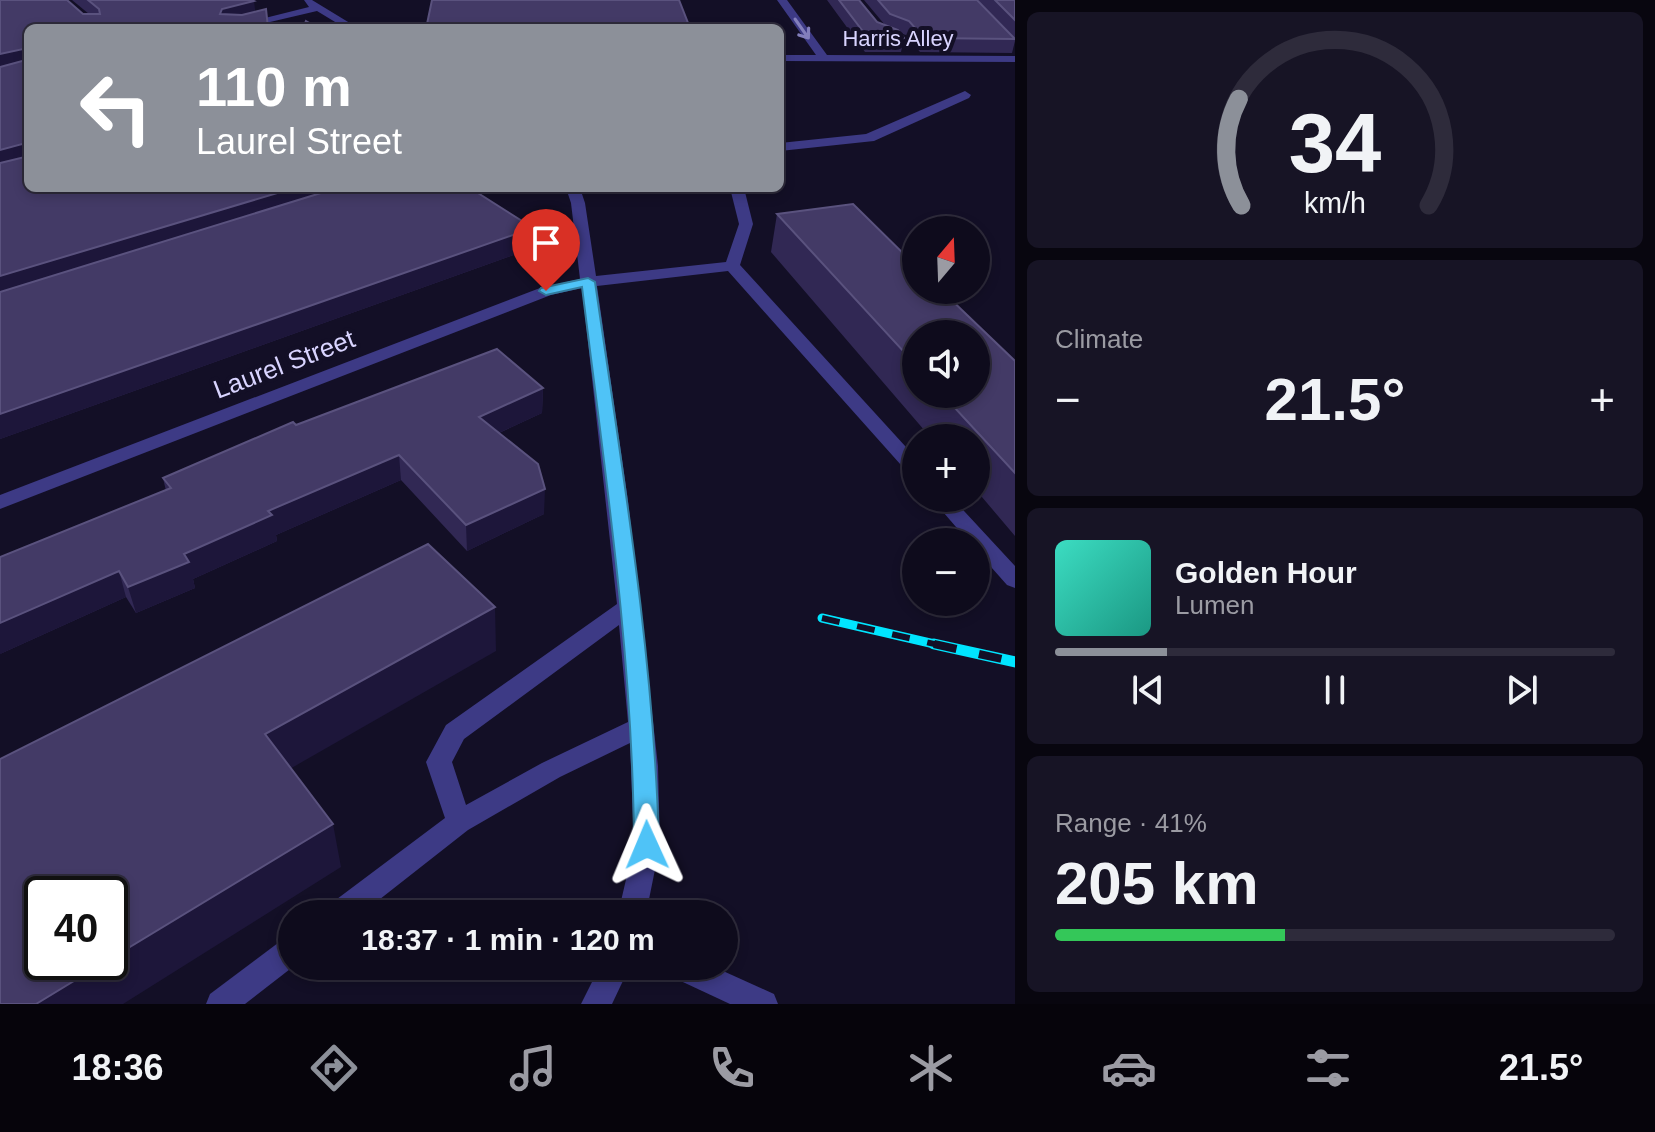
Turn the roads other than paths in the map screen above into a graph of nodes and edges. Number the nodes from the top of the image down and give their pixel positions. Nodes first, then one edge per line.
1 (305, 0) edge
2 (782, 0) edge
3 (318, 8) junction
4 (248, 24) edge
5 (346, 24) edge
6 (823, 57) junction
7 (784, 58) edge
8 (1015, 59) edge
9 (965, 95) dead end
10 (784, 147) edge
11 (574, 192) edge
12 (738, 192) edge
13 (732, 266) junction
14 (588, 282) junction
15 (902, 454) edge
16 (0, 502) edge
17 (954, 512) edge
18 (1015, 580) edge
19 (629, 607) junction
20 (642, 726) junction
21 (459, 822) junction
22 (357, 900) edge
23 (635, 900) edge
24 (278, 961) edge
25 (608, 980) edge
26 (711, 980) edge
27 (221, 1004) edge
28 (596, 1004) edge
29 (763, 1004) edge

1 - 3 street
2 -> 6 street
3 - 4 street
3 - 5 street
6 - 7 street, Harris Alley
6 - 8 street, Harris Alley
9 - 10 street
11 - 14 street
12 - 13 street
13 - 14 street, Laurel Street
13 - 15 street
14 - 16 street, Laurel Street
14 - 19 street
17 - 18 street
19 - 20 street
19 - 21 street
20 - 21 street
20 - 23 street
21 - 22 street
24 - 27 street
25 - 28 street
26 - 29 street

